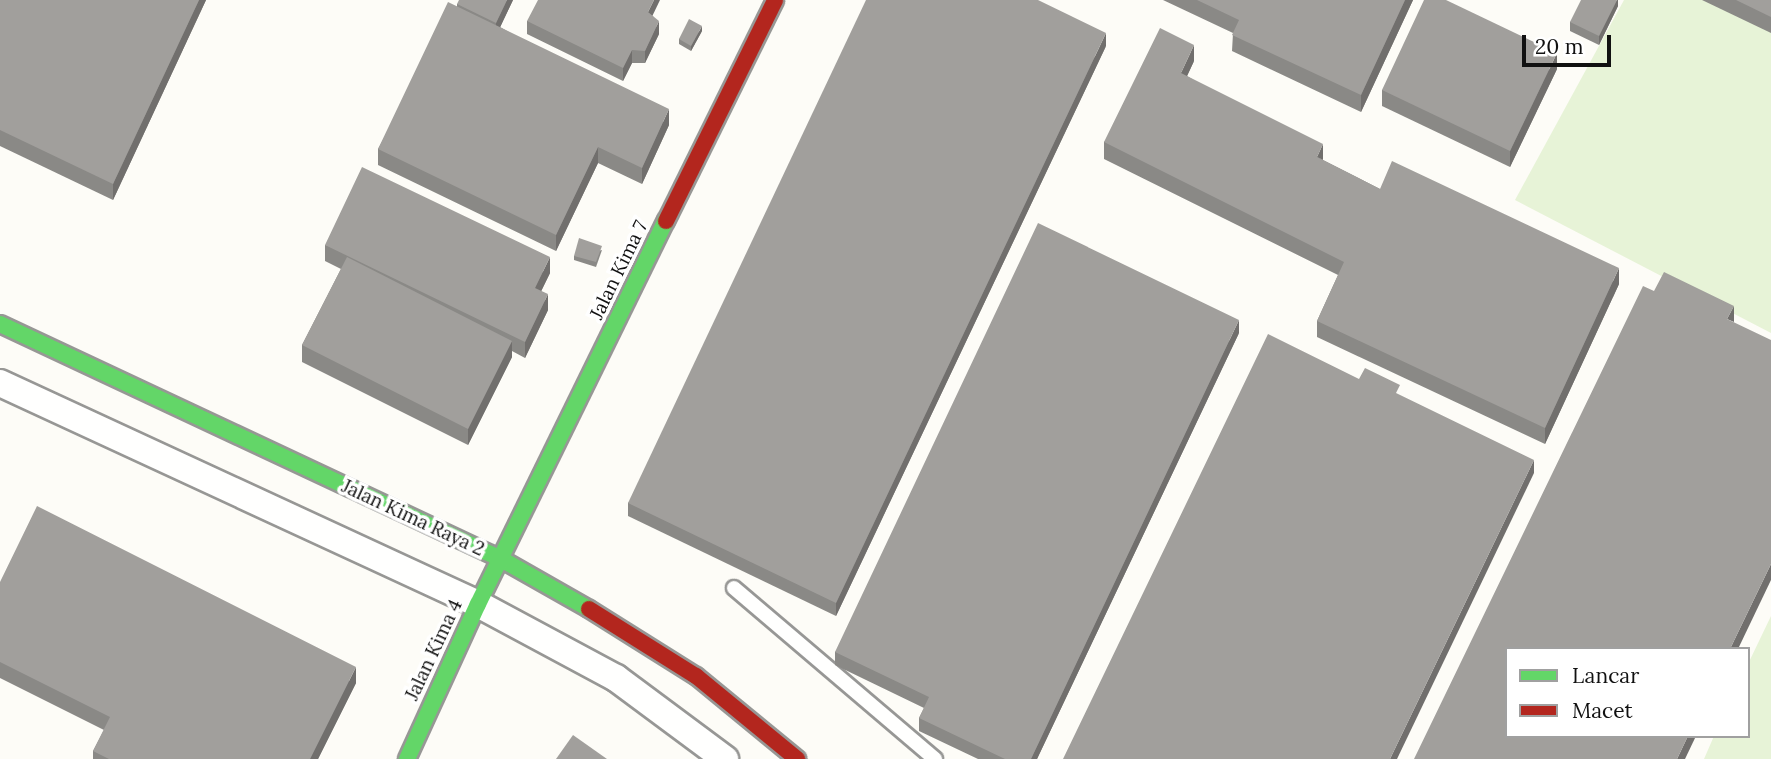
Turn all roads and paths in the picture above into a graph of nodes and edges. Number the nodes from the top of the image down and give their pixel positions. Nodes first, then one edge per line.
1 (775, 0) edge
2 (0, 324) edge
3 (0, 383) edge
4 (501, 559) junction
5 (734, 588) dead end
6 (478, 604) junction
7 (407, 759) edge
8 (725, 759) edge
9 (797, 759) edge
10 (935, 759) edge

1 - 4 street, Jalan Kima 7
2 - 4 street, Jalan Kima Raya 2
3 - 6 street
4 - 6 street, Jalan Kima 4
4 - 9 street, Jalan Kima Raya 2
5 - 10 lane
6 - 7 street, Jalan Kima 4
6 - 8 street

